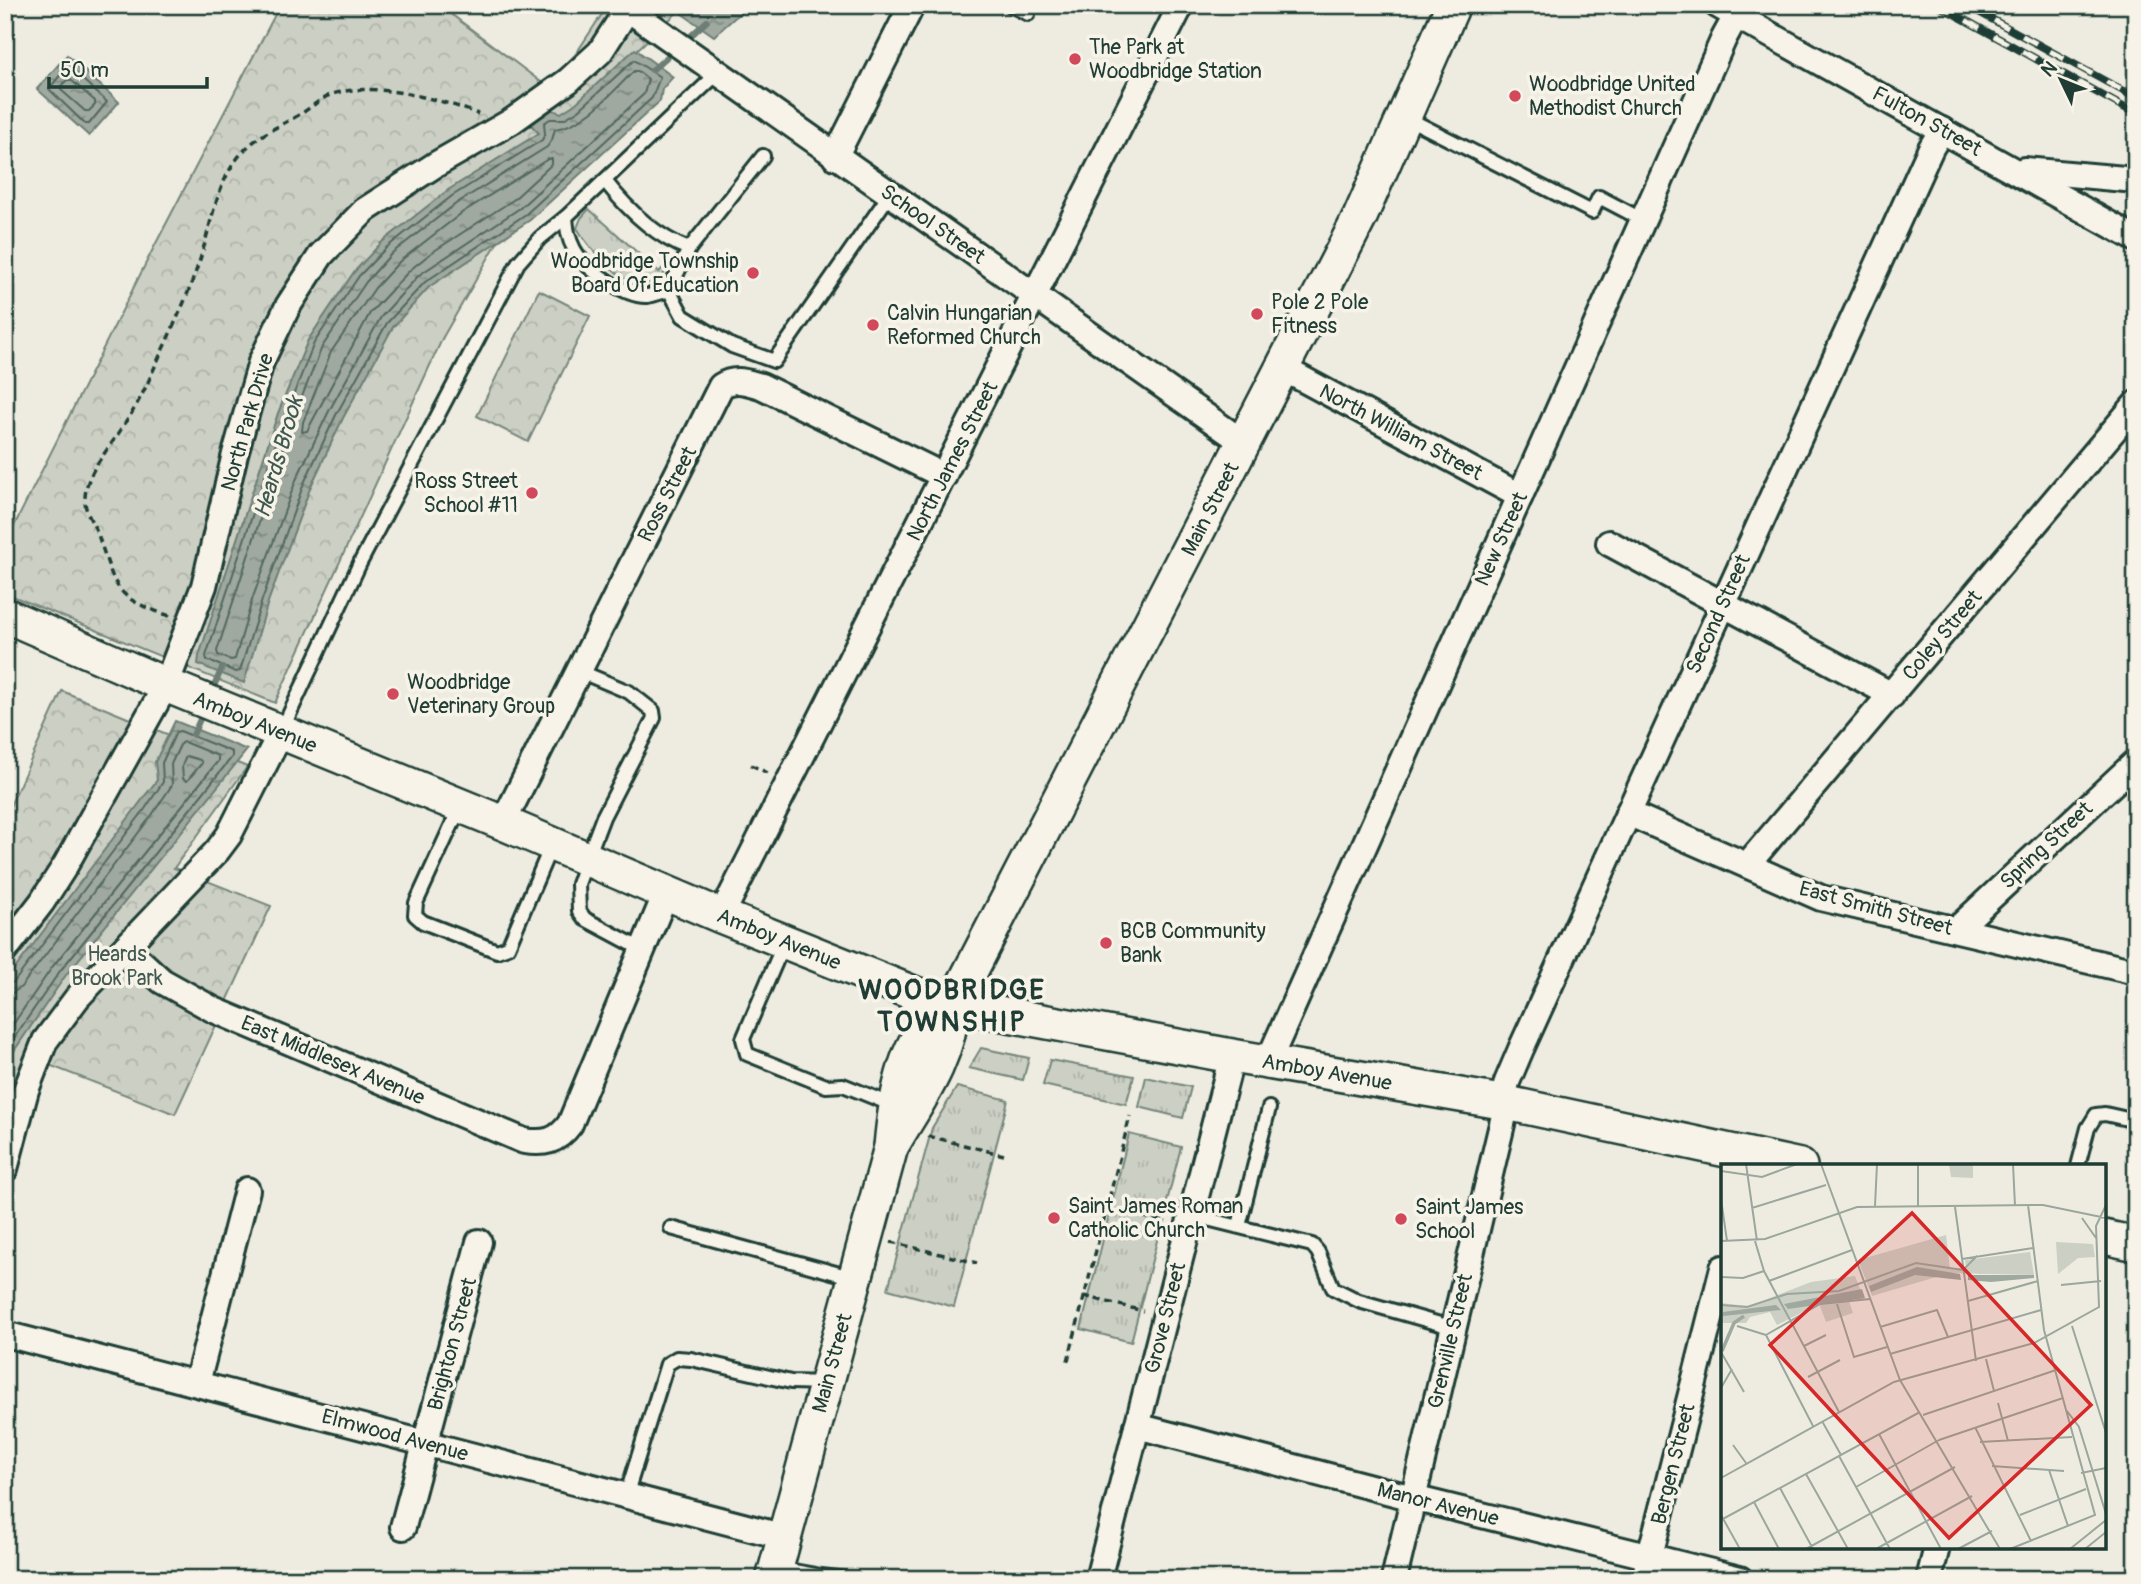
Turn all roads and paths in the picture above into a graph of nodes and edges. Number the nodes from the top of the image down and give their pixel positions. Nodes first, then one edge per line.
1 (912, 5) edge
2 (1011, 5) edge
3 (1181, 5) edge
4 (1453, 5) edge
5 (626, 7) edge
6 (1727, 11) edge
7 (1028, 14) dead end
8 (718, 73) junction
9 (1405, 117) junction
10 (498, 129) junction
11 (1942, 130) junction
12 (763, 156) dead end
13 (835, 157) junction
14 (1991, 157) junction
15 (2136, 180) edge
16 (604, 181) junction
17 (890, 194) junction
18 (566, 217) junction
19 (1643, 220) junction
20 (2136, 239) edge
21 (688, 249) junction
22 (669, 290) junction
23 (1035, 295) junction
24 (1282, 368) junction
25 (767, 374) junction
26 (2136, 404) edge
27 (1244, 443) junction
28 (944, 476) junction
29 (1520, 496) junction
30 (1609, 543) dead end
31 (1723, 604) junction
32 (5, 615) edge
33 (188, 624) junction
34 (579, 671) junction
35 (177, 690) junction
36 (1892, 695) junction
37 (267, 726) junction
38 (2136, 762) edge
39 (461, 806) junction
40 (1628, 813) junction
41 (503, 823) junction
42 (552, 844) junction
43 (587, 859) junction
44 (1747, 865) junction
45 (666, 893) junction
46 (721, 916) junction
47 (1957, 929) junction
48 (784, 942) junction
49 (127, 949) junction
50 (5, 950) edge
51 (643, 950) junction
52 (2136, 972) edge
53 (953, 1006) junction
54 (1232, 1056) junction
55 (1268, 1062) junction
56 (1505, 1103) junction
57 (1269, 1108) dead end
58 (1130, 1116) dead end
59 (2136, 1121) edge
60 (896, 1128) junction
61 (1004, 1155) dead end
62 (1750, 1160) edge
63 (1783, 1164) edge
64 (2079, 1164) edge
65 (5, 1169) edge
66 (247, 1190) dead end
67 (1107, 1208) junction
68 (1190, 1222) junction
69 (1239, 1226) junction
70 (671, 1228) dead end
71 (866, 1236) junction
72 (2106, 1237) edge
73 (479, 1242) dead end
74 (2136, 1244) edge
75 (977, 1263) dead end
76 (1721, 1276) edge
77 (855, 1278) junction
78 (1084, 1296) junction
79 (1165, 1317) junction
80 (1454, 1328) junction
81 (5, 1334) edge
82 (1068, 1360) dead end
83 (197, 1383) junction
84 (827, 1383) junction
85 (1138, 1426) junction
86 (426, 1443) junction
87 (626, 1496) junction
88 (1413, 1498) junction
89 (403, 1527) dead end
90 (1936, 1549) edge
91 (778, 1561) edge
92 (1647, 1567) edge
93 (848, 1579) edge
94 (1098, 1579) edge
95 (1394, 1579) edge
96 (1740, 1579) edge
97 (1929, 1579) edge

1 - 13 street
2 - 7 lane
3 - 23 street, North James Street
4 - 9 main road, Main Street
5 - 8 street, School Street
5 - 10 street, North Park Drive
6 - 11 street, Fulton Street
6 - 19 street, New Street
8 - 13 street, School Street
8 - 16 lane
9 - 19 lane
9 - 24 main road, Main Street
10 - 33 street, North Park Drive
10 - 33 path
11 - 14 street, Fulton Street
11 - 31 street, Second Street
12 - 21 lane
13 - 17 street, School Street
14 - 15 street
14 - 20 street, Fulton Street
16 - 18 lane
16 - 21 lane
17 - 23 street, School Street
17 - 25 lane
18 - 22 lane
18 - 37 lane
19 - 29 street, New Street
21 - 22 lane
22 - 25 lane
23 - 27 street, School Street
23 - 28 street, North James Street
24 - 27 main road, Main Street
24 - 29 street, North William Street
25 - 28 street, Ross Street
25 - 34 street, Ross Street
26 - 36 street, Coley Street
27 - 53 main road, Main Street
28 - 46 street, North James Street
29 - 55 street, New Street
30 - 31 street
31 - 36 street
31 - 40 street, Second Street
32 - 35 main road, Amboy Avenue
33 - 35 street, North Park Drive
34 - 41 street, Ross Street
34 - 43 lane
35 - 37 main road, Amboy Avenue
35 - 50 street, North Park Drive
36 - 44 street, Coley Street
37 - 39 main road, Amboy Avenue
37 - 49 street
38 - 47 street, Spring Street
39 - 41 main road, Amboy Avenue
39 - 42 lane
40 - 44 street, East Smith Street
40 - 56 street, Second Street
41 - 42 main road, Amboy Avenue
42 - 43 main road, Amboy Avenue
43 - 45 main road, Amboy Avenue
43 - 51 lane
44 - 47 street, East Smith Street
45 - 46 main road, Amboy Avenue
45 - 51 street
46 - 48 main road, Amboy Avenue
47 - 52 street, East Smith Street
48 - 53 main road, Amboy Avenue
48 - 60 lane
49 - 51 street, East Middlesex Avenue
49 - 65 street
53 - 54 main road, Amboy Avenue
53 - 60 main road, Main Street
54 - 55 main road, Amboy Avenue
54 - 68 street, Grove Street
55 - 56 main road, Amboy Avenue
56 - 62 main road, Amboy Avenue
56 - 80 street, Grenville Street
57 - 69 lane
58 - 67 path
59 - 64 lane
60 - 61 path
60 - 71 main road, Main Street
62 - 63 main road, Amboy Avenue
66 - 83 street
67 - 68 path
67 - 78 path
68 - 69 lane
68 - 79 street, Grove Street
69 - 80 lane
70 - 77 lane
71 - 75 path
71 - 77 main road, Main Street
72 - 74 main road
73 - 86 street, Brighton Street
76 - 92 street, Bergen Street
77 - 84 main road, Main Street
78 - 79 path
78 - 82 path
79 - 85 street, Grove Street
80 - 88 street, Grenville Street
81 - 83 street, Elmwood Avenue
83 - 86 street, Elmwood Avenue
84 - 87 lane
84 - 91 main road, Main Street
85 - 88 street, Manor Avenue
85 - 94 street, Grove Street
86 - 87 street, Elmwood Avenue
86 - 89 street, Brighton Street
87 - 91 street, Elmwood Avenue
88 - 92 street, Manor Avenue
88 - 95 street, Grenville Street
90 - 97 street
91 - 93 lane
92 - 96 street, Manor Avenue

